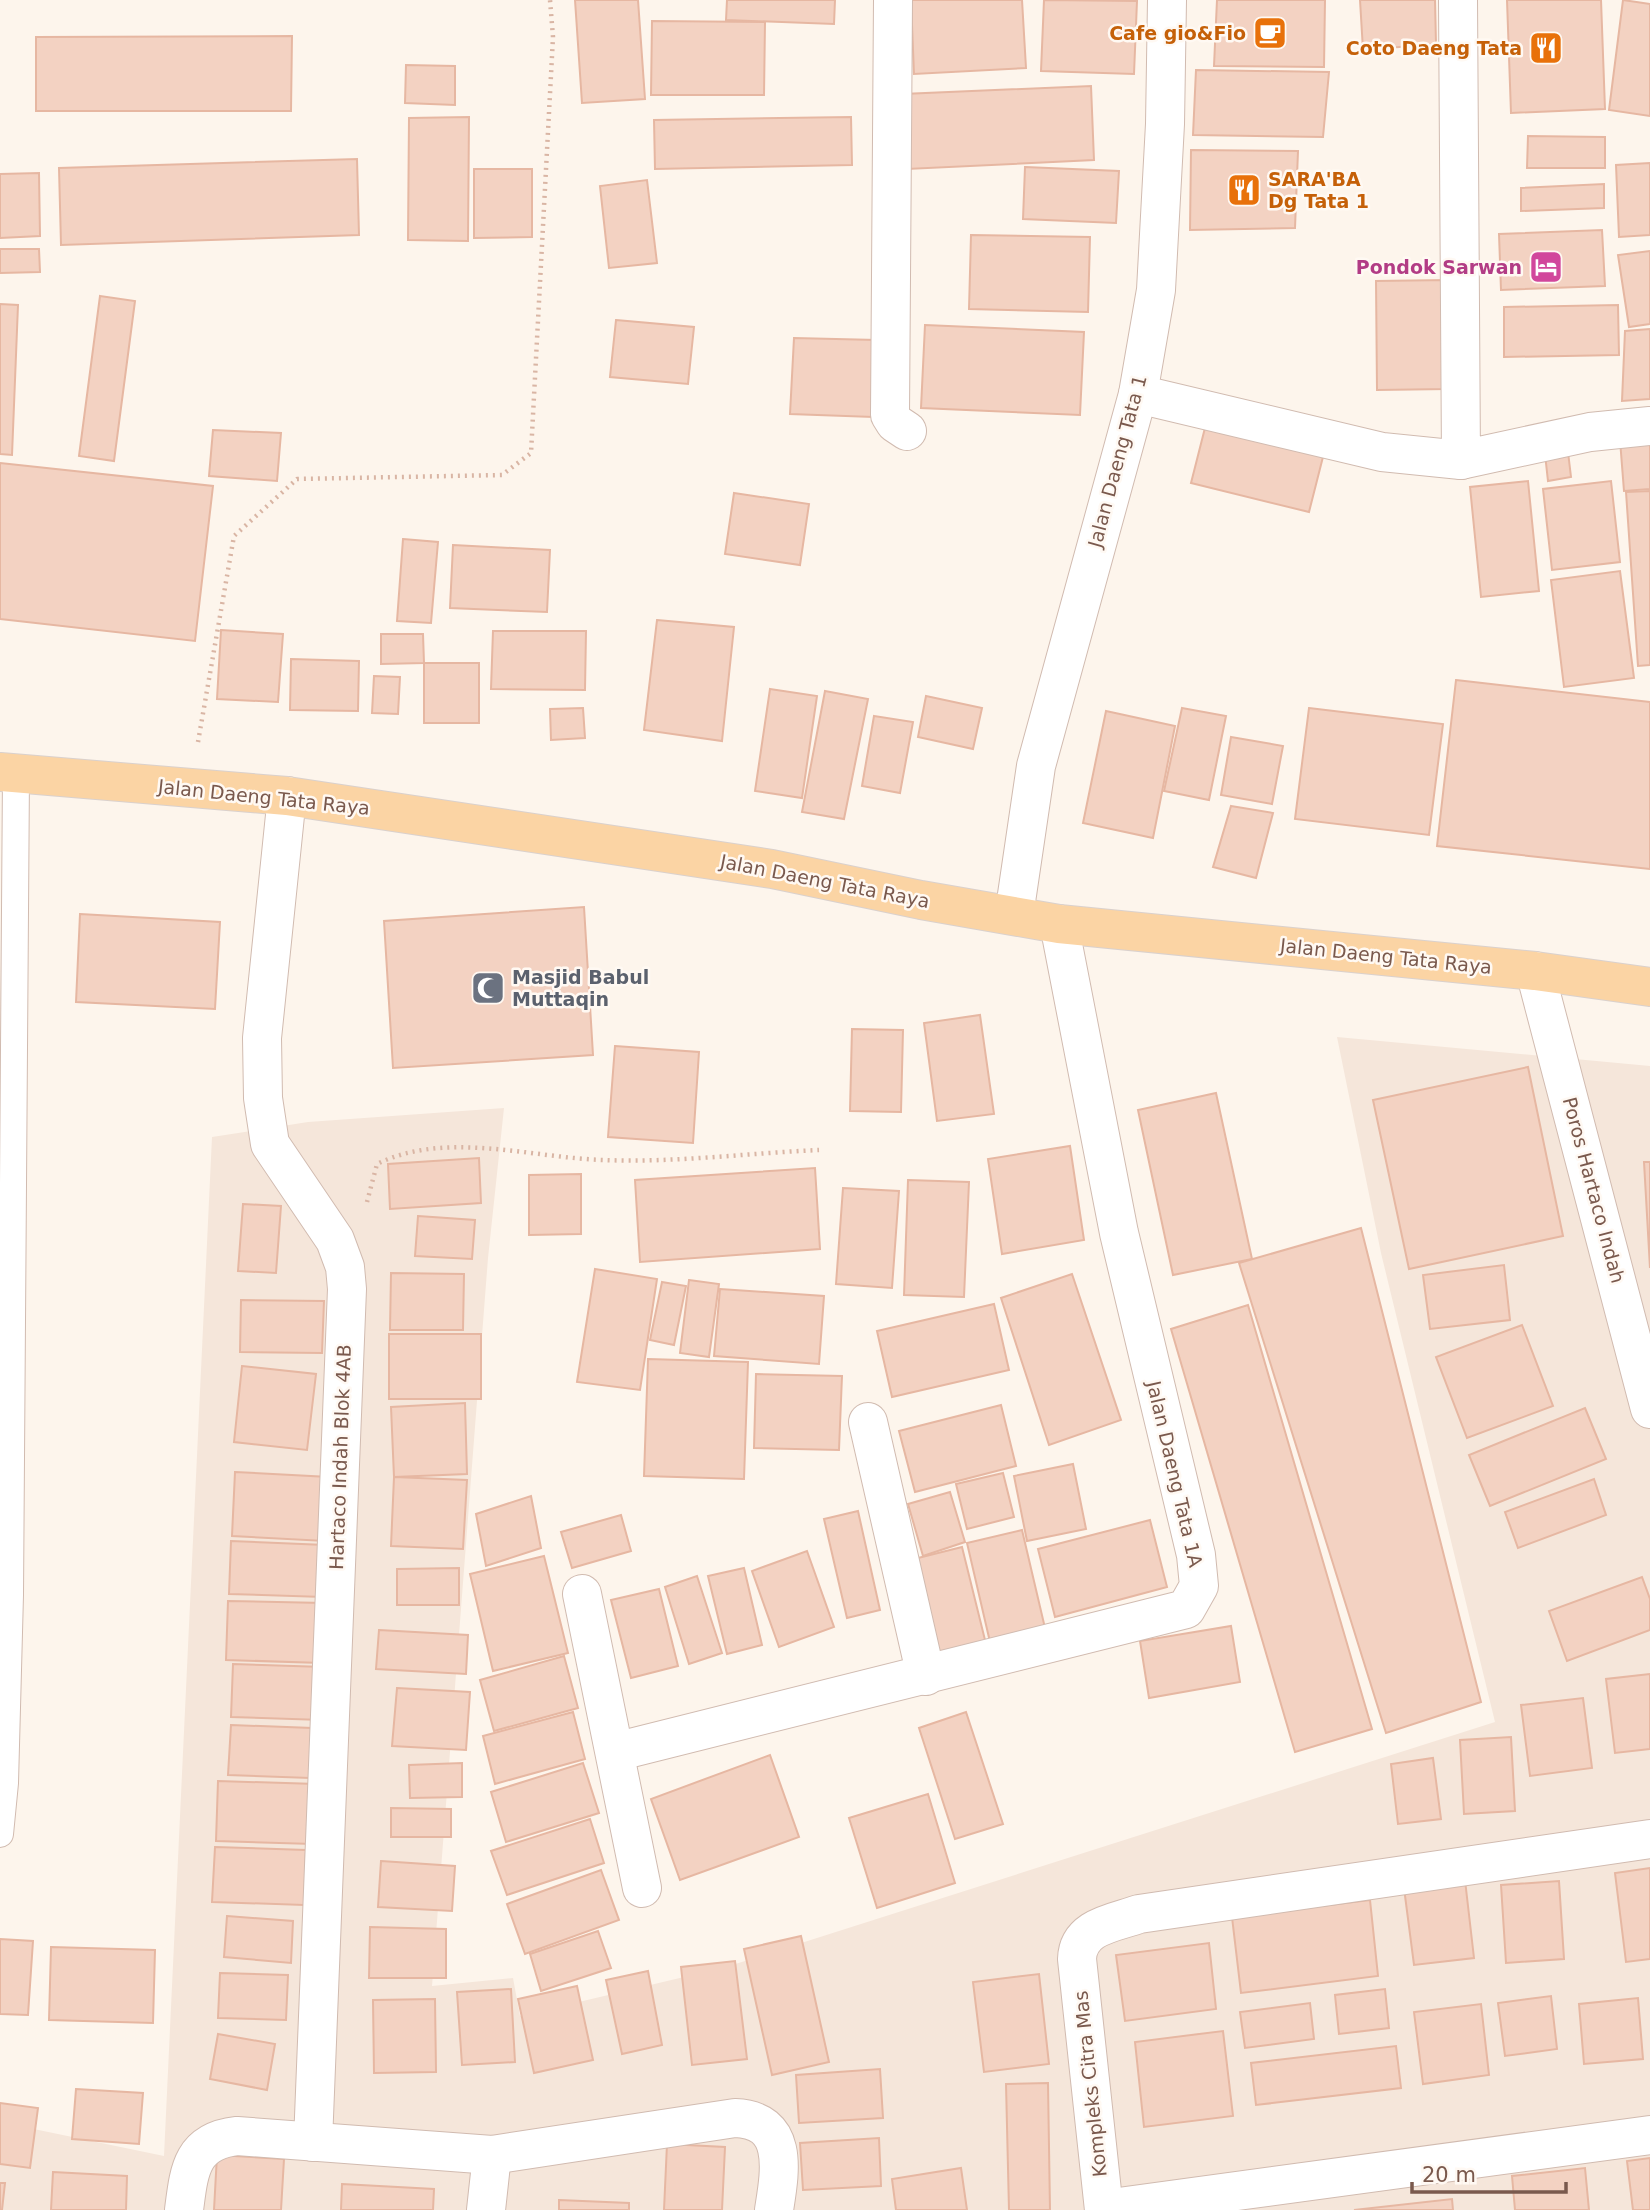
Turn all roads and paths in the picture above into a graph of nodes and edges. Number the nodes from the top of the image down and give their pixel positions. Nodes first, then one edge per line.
1 (550, 0) edge
2 (893, 0) edge
3 (1167, 0) edge
4 (1458, 0) edge
5 (1138, 394) junction
6 (1650, 426) edge
7 (907, 431) dead end
8 (1461, 460) junction
9 (8, 773) edge
10 (189, 787) junction
11 (287, 796) junction
12 (1014, 915) junction
13 (1059, 924) junction
14 (1535, 971) junction
15 (1650, 987) edge
16 (819, 1150) dead end
17 (366, 1205) dead end
18 (1650, 1409) edge
19 (868, 1422) dead end
20 (582, 1594) dead end
21 (926, 1676) junction
22 (615, 1752) junction
23 (0, 1834) edge
24 (1650, 1839) edge
25 (642, 1888) dead end
26 (1650, 2135) edge
27 (313, 2142) junction
28 (492, 2155) junction
29 (184, 2210) edge
30 (486, 2210) edge
31 (774, 2210) edge
32 (1104, 2210) edge

1 - 10 path
2 - 7 street
3 - 5 street, Jalan Daeng Tata 1
4 - 8 street
5 - 8 street
5 - 12 street, Jalan Daeng Tata 1
6 - 8 street
9 - 10 main road, Jalan Daeng Tata Raya
9 - 23 lane
10 - 11 main road, Jalan Daeng Tata Raya
11 - 12 main road, Jalan Daeng Tata Raya
11 - 27 street, Hartaco Indah Blok 4AB
12 - 13 main road, Jalan Daeng Tata Raya
13 - 14 main road, Jalan Daeng Tata Raya
13 - 21 street, Jalan Daeng Tata 1A
14 - 15 main road, Jalan Daeng Tata Raya
14 - 18 street, Poros Hartaco Indah
16 - 17 path
19 - 21 street
20 - 22 street
21 - 22 street, Jalan Daeng Tata 1A
22 - 25 street
24 - 32 street, Kompleks Citra Mas
26 - 32 street, Kompleks Citra Mas
27 - 28 street
27 - 29 street
28 - 30 street
28 - 31 street

